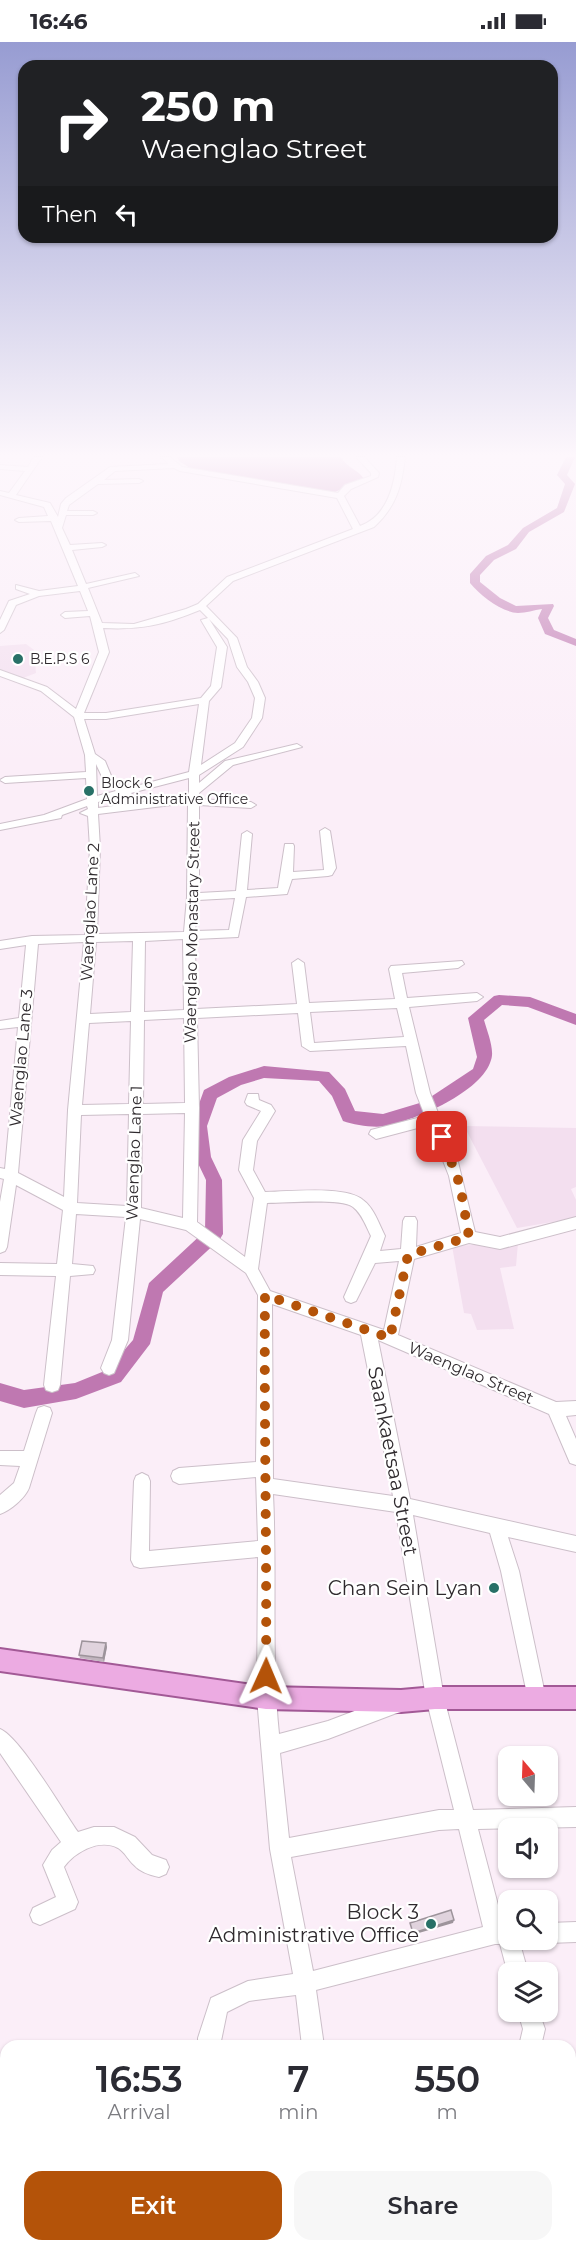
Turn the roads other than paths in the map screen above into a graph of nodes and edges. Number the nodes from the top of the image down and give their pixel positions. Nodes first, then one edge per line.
1 (73, 560) edge
2 (279, 560) edge
3 (135, 576) dead end
4 (19, 587) dead end
5 (83, 587) junction
6 (38, 594) junction
7 (0, 602) edge
8 (12, 603) junction
9 (203, 607) junction
10 (92, 613) junction
11 (65, 615) dead end
12 (98, 625) junction
13 (0, 630) edge
14 (0, 674) edge
15 (204, 700) junction
16 (78, 716) junction
17 (297, 747) dead end
18 (90, 755) junction
19 (194, 774) junction
20 (91, 775) junction
21 (5, 780) dead end
22 (123, 793) junction
23 (193, 798) junction
24 (251, 805) dead end
25 (94, 806) junction
26 (143, 806) junction
27 (0, 827) edge
28 (325, 831) dead end
29 (247, 834) dead end
30 (289, 846) dead end
31 (287, 876) junction
32 (242, 894) junction
33 (193, 897) junction
34 (139, 936) junction
35 (189, 936) junction
36 (90, 938) junction
37 (32, 940) junction
38 (0, 945) edge
39 (298, 963) dead end
40 (458, 964) dead end
41 (477, 998) dead end
42 (402, 1004) junction
43 (304, 1009) junction
44 (190, 1013) junction
45 (138, 1017) junction
46 (83, 1019) junction
47 (24, 1022) junction
48 (0, 1024) edge
49 (411, 1041) junction
50 (253, 1097) dead end
51 (192, 1108) junction
52 (136, 1109) junction
53 (75, 1110) junction
54 (433, 1119) junction
55 (376, 1134) dead end
56 (6, 1174) edge
57 (261, 1198) junction
58 (70, 1207) junction
59 (134, 1212) junction
60 (410, 1221) dead end
61 (576, 1223) edge
62 (196, 1228) junction
63 (469, 1237) junction
64 (0, 1247) edge
65 (408, 1255) junction
66 (370, 1257) junction
67 (0, 1269) edge
68 (251, 1269) junction
69 (63, 1270) junction
70 (88, 1270) dead end
71 (265, 1295) junction
72 (351, 1297) dead end
73 (368, 1330) junction
74 (390, 1338) junction
75 (109, 1368) dead end
76 (52, 1385) dead end
77 (576, 1408) edge
78 (555, 1409) junction
79 (44, 1413) dead end
80 (0, 1458) edge
81 (576, 1458) edge
82 (30, 1459) junction
83 (178, 1476) dead end
84 (264, 1477) junction
85 (142, 1481) dead end
86 (403, 1505) junction
87 (0, 1506) edge
88 (497, 1527) junction
89 (576, 1544) edge
90 (267, 1548) junction
91 (0, 1660) edge
92 (266, 1698) junction
93 (435, 1698) junction
94 (576, 1698) edge
95 (537, 1699) junction
96 (400, 1701) junction
97 (0, 1738) edge
98 (271, 1746) junction
99 (576, 1817) edge
100 (468, 1820) junction
101 (74, 1844) junction
102 (280, 1849) junction
103 (159, 1867) dead end
104 (498, 1912) edge
105 (40, 1916) dead end
106 (576, 1932) edge
107 (558, 1933) edge
108 (498, 1938) edge
109 (305, 1983) junction
110 (532, 2022) edge
111 (208, 2040) edge
112 (312, 2040) edge
113 (531, 2040) edge

1 - 5 street
2 - 9 street
3 - 5 street
4 - 6 street
5 - 6 street
5 - 10 street
6 - 8 street
7 - 8 street
8 - 13 street
9 - 12 street
9 - 15 street
9 - 19 street
10 - 11 street
10 - 12 street
12 - 16 street
14 - 16 street
15 - 16 street
15 - 19 street
16 - 18 street, Waenglao Lane 2
17 - 23 street
18 - 20 street, Waenglao Lane 2
18 - 22 street
19 - 22 street
19 - 23 street
20 - 21 street
20 - 25 street, Waenglao Lane 2
22 - 25 street
22 - 26 street
23 - 24 street
23 - 26 street, Waenglao Monastary Street
23 - 33 street, Waenglao Monastary Street
25 - 26 street, Waenglao Monastary Street
25 - 27 street, Waenglao Monastary Street
25 - 36 street, Waenglao Lane 2
28 - 31 street
29 - 32 street
30 - 31 street
31 - 32 street
32 - 33 street
32 - 35 street
33 - 35 street, Waenglao Monastary Street
34 - 35 street
34 - 36 street
34 - 45 street, Waenglao Lane 1
35 - 44 street, Waenglao Monastary Street
36 - 37 street
36 - 46 street, Waenglao Lane 2
37 - 38 street
37 - 47 street, Waenglao Lane 3
39 - 43 street
40 - 42 street
41 - 42 street
42 - 43 street
42 - 49 street
43 - 44 street
43 - 49 street
44 - 45 street
44 - 51 street, Waenglao Monastary Street
45 - 46 street
45 - 52 street, Waenglao Lane 1
46 - 53 street, Waenglao Lane 2
47 - 48 street
47 - 56 street, Waenglao Lane 3
49 - 54 street
50 - 57 street
51 - 52 street
51 - 62 street, Waenglao Monastary Street
52 - 53 street
52 - 59 street, Waenglao Lane 1
53 - 58 street, Waenglao Lane 2
54 - 55 street
54 - 63 street
56 - 58 street
56 - 64 street, Waenglao Lane 3
57 - 66 street
57 - 68 street
58 - 59 street
58 - 69 street, Waenglao Lane 2
59 - 62 street
59 - 75 street, Waenglao Lane 1
60 - 65 street
61 - 63 street
62 - 68 street
63 - 65 street
65 - 66 street
65 - 74 street
66 - 72 street
67 - 69 street
68 - 71 street
69 - 70 street
69 - 76 street, Waenglao Lane 2
71 - 73 street, Waenglao Street
71 - 84 street
73 - 74 street, Waenglao Street
73 - 86 street, Saankaetsaa Street
74 - 78 street, Waenglao Street
77 - 78 street, Waenglao Street
78 - 81 street
79 - 82 street
80 - 82 street
82 - 87 street
83 - 84 street
84 - 86 street
84 - 90 street
85 - 90 street
86 - 88 street
86 - 93 street, Saankaetsaa Street
88 - 89 street
88 - 95 street
90 - 92 street
91 - 92 main road
92 - 96 main road
92 - 98 street
93 - 95 main road
93 - 96 main road
93 - 100 street, Saankaetsaa Street
94 - 95 main road
96 - 98 street
97 - 101 street
98 - 102 street
99 - 100 street
100 - 102 street
100 - 104 street, Saankaetsaa Street
101 - 103 street
101 - 105 street
102 - 109 street
106 - 107 street
108 - 109 street
109 - 111 street
109 - 112 street
110 - 113 street

